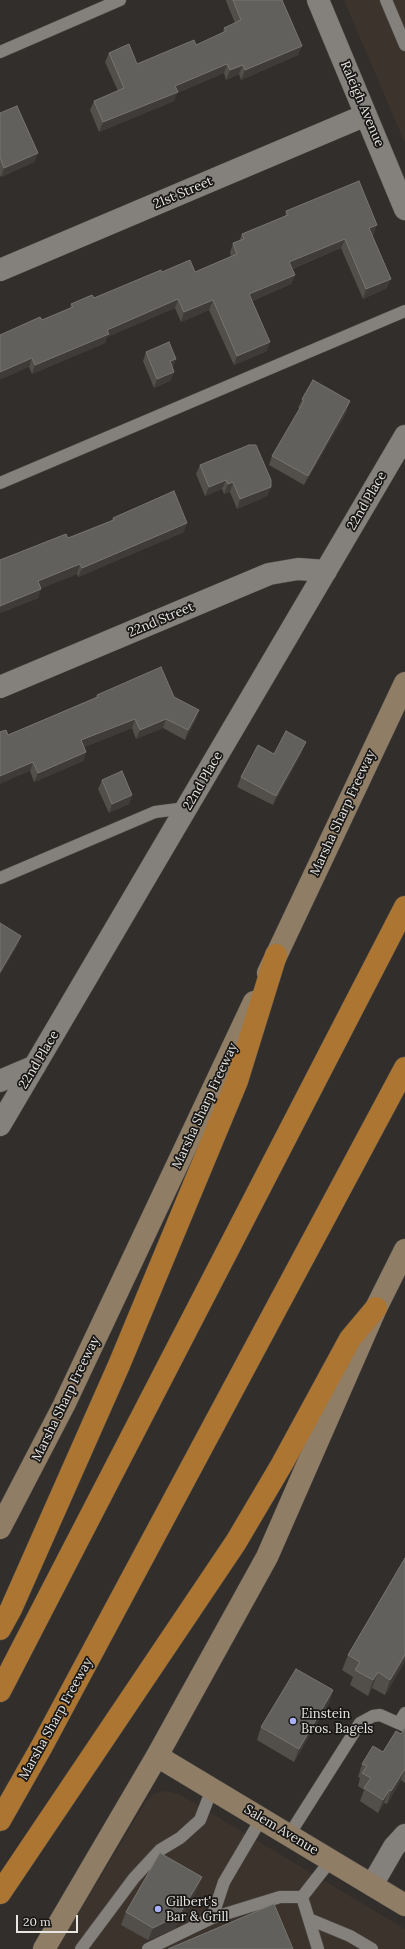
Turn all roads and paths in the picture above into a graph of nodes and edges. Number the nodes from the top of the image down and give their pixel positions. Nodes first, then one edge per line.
1 (120, 0) edge
2 (318, 0) edge
3 (386, 0) edge
4 (405, 45) edge
5 (0, 52) edge
6 (366, 115) junction
7 (405, 209) edge
8 (0, 270) edge
9 (405, 311) edge
10 (405, 436) edge
11 (0, 483) edge
12 (326, 571) junction
13 (405, 682) edge
14 (0, 688) edge
15 (186, 808) junction
16 (0, 878) edge
17 (405, 907) edge
18 (276, 955) junction
19 (36, 1066) junction
20 (405, 1068) edge
21 (0, 1081) edge
22 (0, 1125) edge
23 (405, 1250) edge
24 (376, 1308) junction
25 (0, 1528) edge
26 (0, 1629) edge
27 (0, 1691) edge
28 (403, 1721) edge
29 (156, 1756) junction
30 (212, 1789) junction
31 (262, 1819) junction
32 (0, 1820) edge
33 (289, 1835) junction
34 (405, 1835) edge
35 (331, 1860) junction
36 (372, 1885) junction
37 (0, 1893) edge
38 (302, 1897) junction
39 (405, 1905) edge
40 (212, 1918) junction
41 (309, 1919) junction
42 (44, 1949) edge
43 (81, 1949) edge
44 (148, 1949) edge
45 (318, 1949) edge
46 (372, 1949) edge

1 - 5 lane
2 - 6 street, Raleigh Avenue
3 - 4 lane
6 - 7 street, Raleigh Avenue
6 - 8 street, 21st Street
9 - 11 lane
10 - 12 street, 22nd Place
12 - 14 street, 22nd Street
12 - 15 street, 22nd Place
13 - 18 main road, Marsha Sharp Freeway
15 - 16 lane
15 - 19 street, 22nd Place
17 - 27 highway
18 - 25 main road, Marsha Sharp Freeway
18 - 26 highway
19 - 21 street
19 - 22 street, 22nd Place
20 - 32 highway, Marsha Sharp Freeway
23 - 24 main road
24 - 29 main road
24 - 37 highway
28 - 33 lane
29 - 30 main road, Salem Avenue
29 - 42 main road
30 - 31 main road, Salem Avenue
30 - 43 lane
31 - 33 main road, Salem Avenue
31 - 40 lane
33 - 35 main road, Salem Avenue
34 - 36 street
35 - 36 main road, Salem Avenue
35 - 38 lane
36 - 39 main road, Salem Avenue
38 - 40 lane
38 - 41 lane
40 - 44 lane
41 - 45 lane
41 - 46 lane

